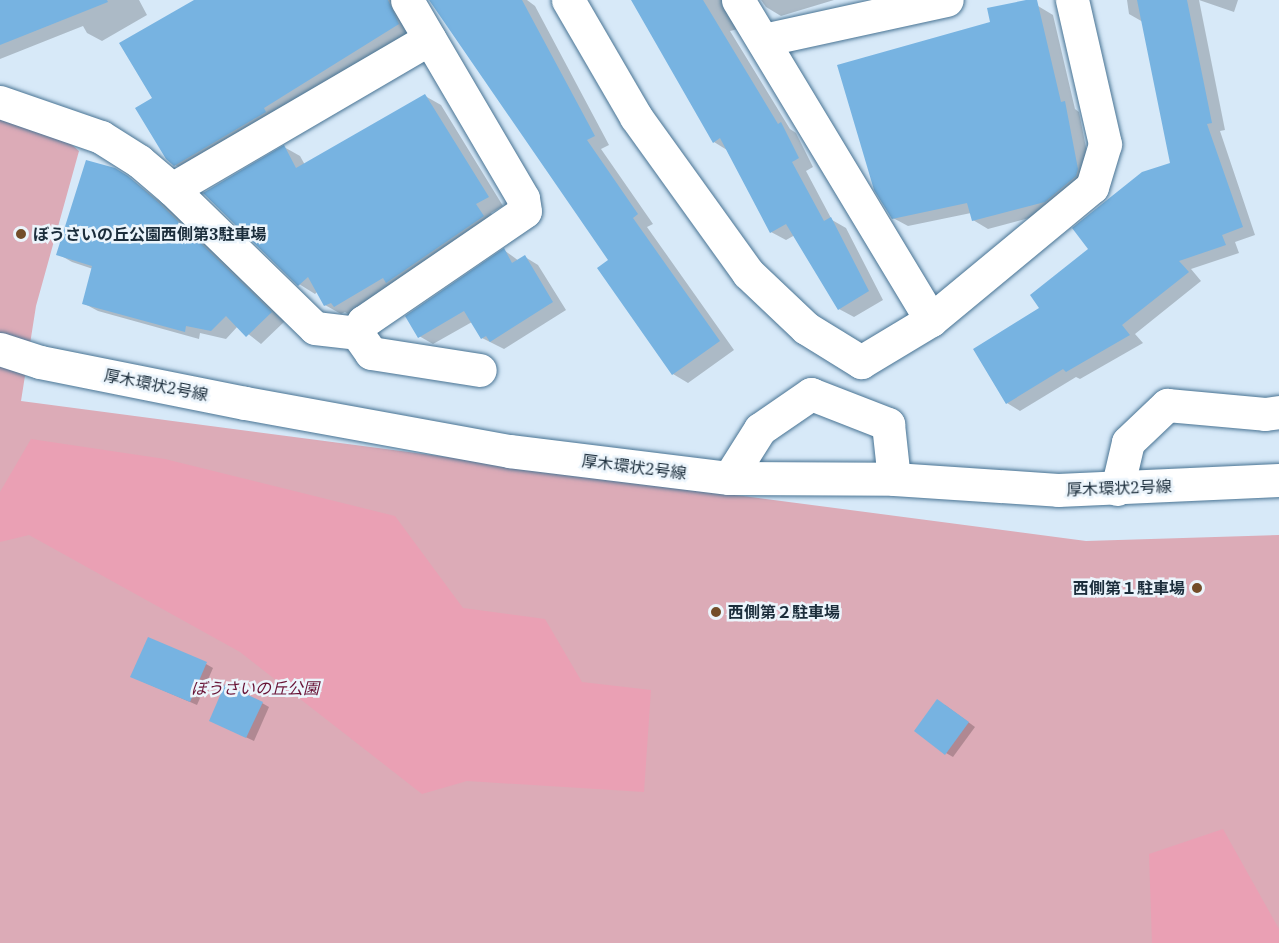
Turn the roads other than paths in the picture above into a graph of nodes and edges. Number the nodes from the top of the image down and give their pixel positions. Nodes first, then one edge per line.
1 (407, 0) edge
2 (568, 0) edge
3 (738, 0) edge
4 (947, 0) edge
5 (1072, 0) edge
6 (429, 39) junction
7 (763, 40) junction
8 (0, 102) edge
9 (172, 189) junction
10 (931, 320) junction
11 (357, 333) junction
12 (0, 349) edge
13 (480, 370) dead end
14 (1279, 412) edge
15 (729, 478) junction
16 (894, 479) junction
17 (1279, 480) edge
18 (1117, 489) junction

1 - 6 street
2 - 10 street
3 - 7 street
4 - 7 street
5 - 10 street
6 - 9 street
6 - 11 street
7 - 10 street
8 - 9 street
9 - 11 street
11 - 13 street
12 - 15 street, 厚木環状2号線
14 - 18 street
15 - 16 street, 厚木環状2号線
15 - 16 street
16 - 18 street, 厚木環状2号線
17 - 18 street, 厚木環状2号線

